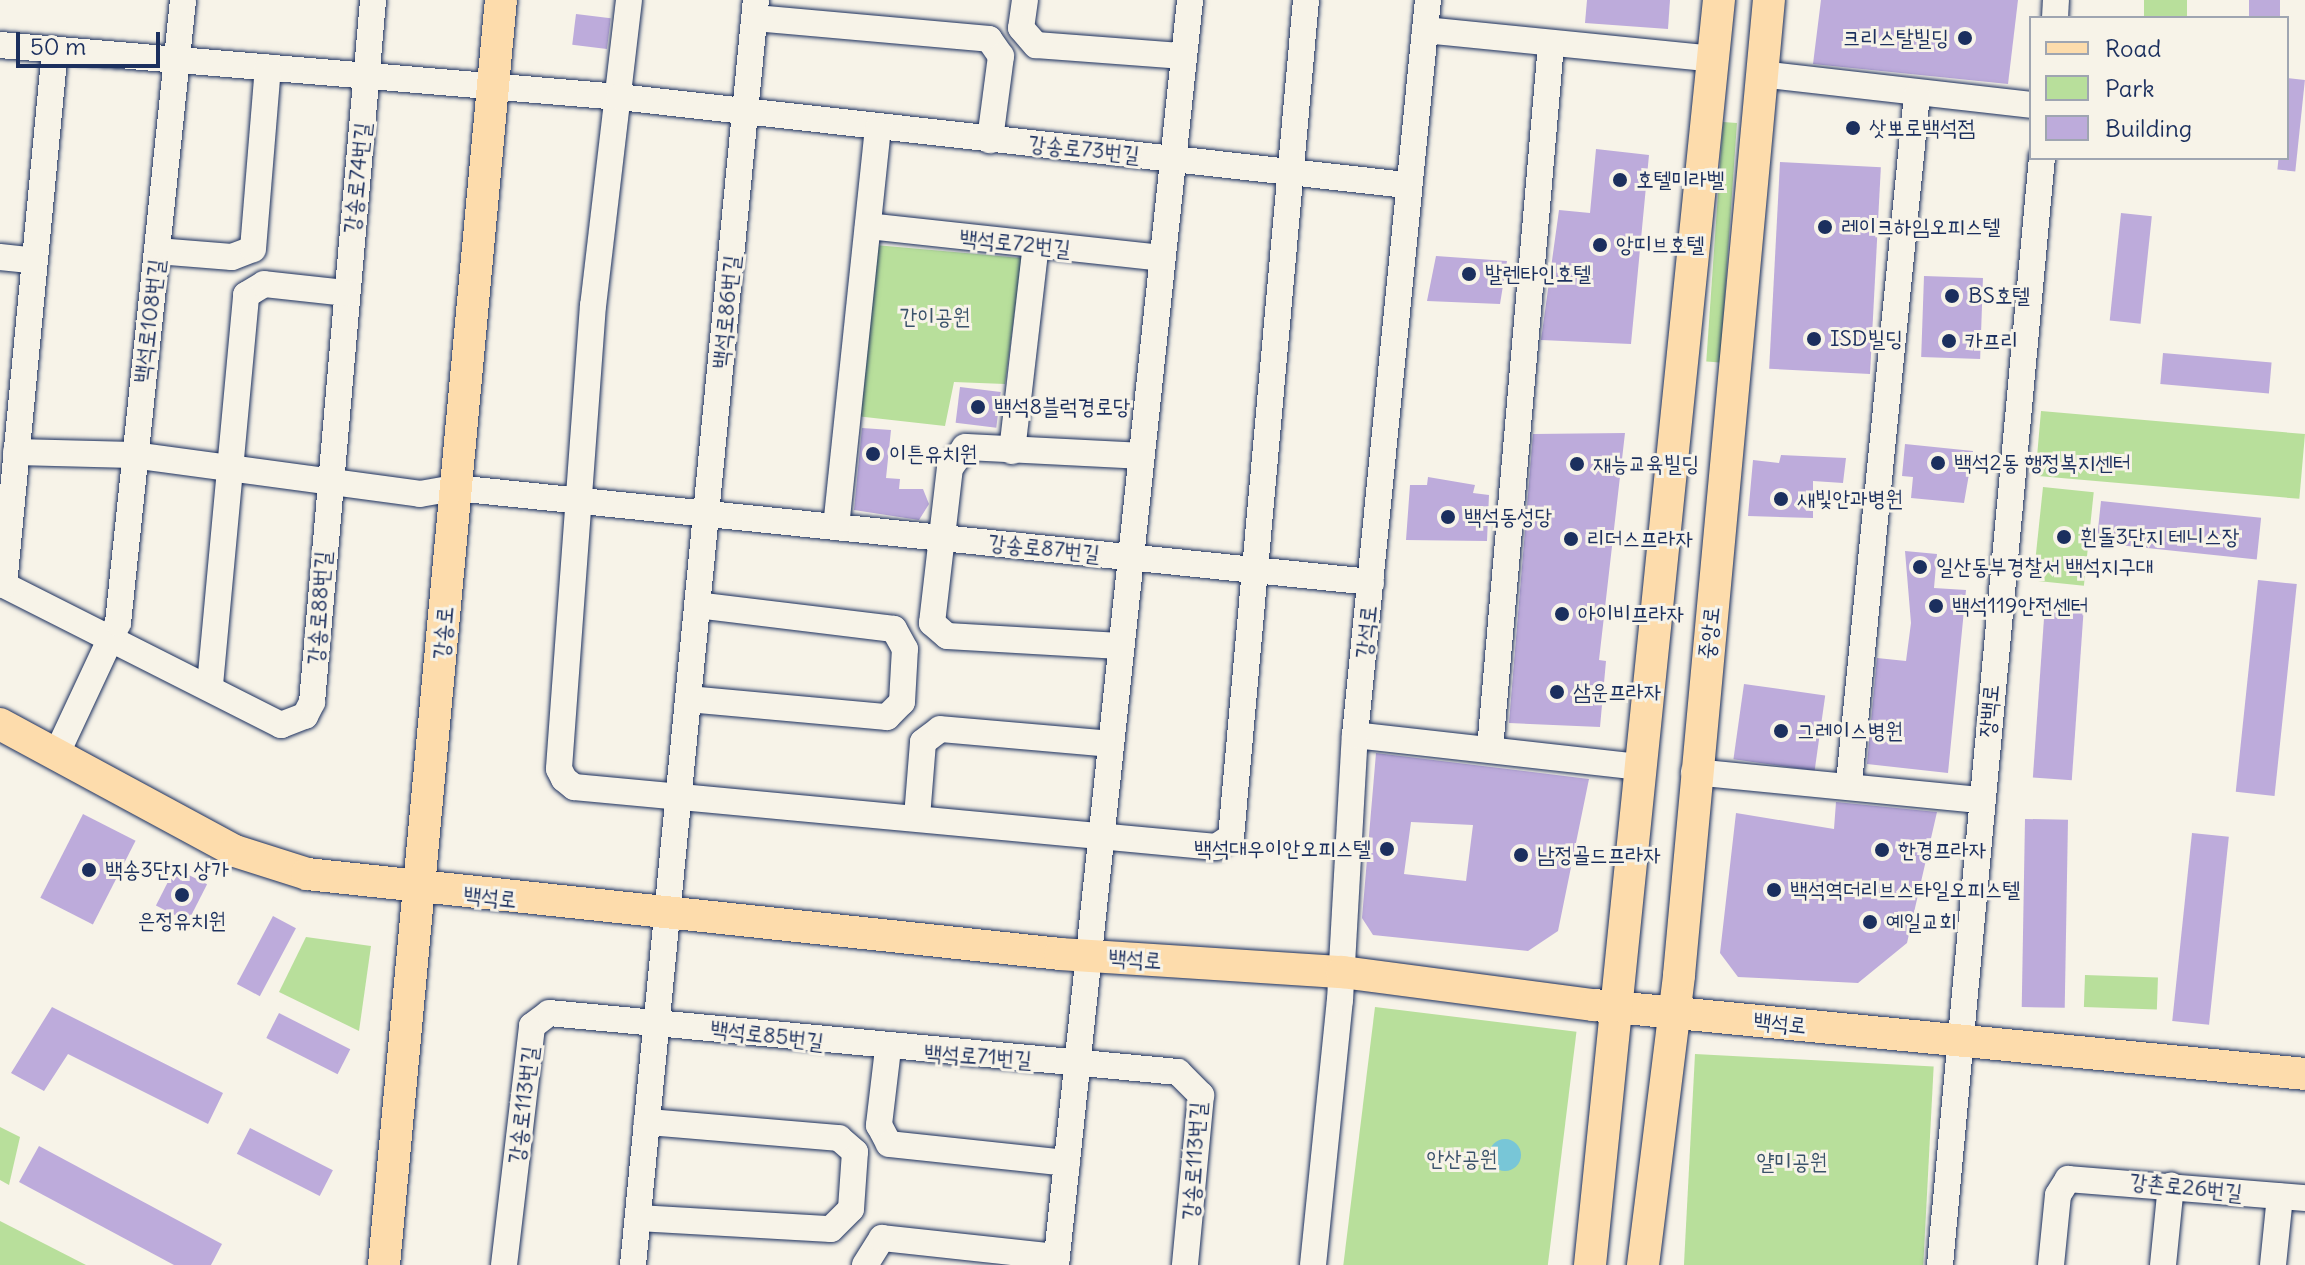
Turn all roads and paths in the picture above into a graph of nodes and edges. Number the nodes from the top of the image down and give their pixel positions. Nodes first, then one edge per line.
1 (183, 0) edge
2 (373, 0) edge
3 (501, 0) edge
4 (629, 0) edge
5 (1025, 0) edge
6 (1190, 0) edge
7 (1306, 0) edge
8 (1428, 0) edge
9 (1719, 0) edge
10 (1762, 6) edge
11 (756, 9) edge
12 (1425, 30) junction
13 (1551, 44) junction
14 (0, 45) edge
15 (55, 49) junction
16 (1184, 56) junction
17 (1714, 59) junction
18 (177, 60) junction
19 (268, 68) junction
20 (1760, 74) junction
21 (367, 76) junction
22 (492, 87) junction
23 (1917, 95) junction
24 (619, 97) junction
25 (2029, 105) edge
26 (745, 114) junction
27 (878, 128) junction
28 (990, 140) junction
29 (1173, 159) junction
30 (2042, 160) edge
31 (1290, 172) junction
32 (1406, 185) junction
33 (868, 226) junction
34 (1036, 245) junction
35 (157, 251) junction
36 (31, 255) junction
37 (0, 257) edge
38 (1162, 258) junction
39 (346, 286) junction
40 (1012, 451) junction
41 (16, 452) junction
42 (133, 455) junction
43 (1141, 456) junction
44 (228, 470) junction
45 (328, 484) junction
46 (455, 488) junction
47 (581, 501) junction
48 (706, 514) junction
49 (836, 527) junction
50 (944, 538) junction
51 (1130, 557) junction
52 (1252, 570) junction
53 (1371, 582) junction
54 (2, 584) edge
55 (697, 605) junction
56 (109, 640) junction
57 (1120, 646) junction
58 (210, 685) junction
59 (688, 699) junction
60 (0, 724) edge
61 (1355, 735) junction
62 (1110, 744) junction
63 (1490, 749) junction
64 (57, 753) junction
65 (1641, 767) junction
66 (1694, 772) junction
67 (1849, 783) junction
68 (679, 793) junction
69 (1982, 800) junction
70 (914, 817) junction
71 (1100, 837) junction
72 (419, 891) junction
73 (667, 915) junction
74 (1088, 956) junction
75 (1342, 972) junction
76 (1617, 1007) junction
77 (1675, 1013) junction
78 (656, 1022) junction
79 (1962, 1042) junction
80 (883, 1049) junction
81 (1077, 1063) junction
82 (2305, 1074) edge
83 (647, 1122) junction
84 (1067, 1163) junction
85 (2171, 1185) junction
86 (2293, 1197) edge
87 (638, 1218) junction
88 (1057, 1261) edge
89 (384, 1265) edge
90 (504, 1265) edge
91 (633, 1265) edge
92 (865, 1265) edge
93 (1185, 1265) edge
94 (1313, 1265) edge
95 (1590, 1265) edge
96 (1643, 1265) edge
97 (1940, 1265) edge
98 (2051, 1265) edge
99 (2163, 1265) edge
100 (2273, 1265) edge

1 - 18 street, 백석로108번길
2 - 21 street, 강송로74번길
3 - 22 main road, 강송로
4 - 24 street
5 - 16 street
6 - 16 street
7 - 31 street
8 - 12 street, 강석로
9 - 17 main road
10 - 20 main road, 중앙로
11 - 26 street, 백석로86번길
11 - 28 street, 백석로86번길
12 - 13 street
12 - 32 street, 강석로
13 - 17 street
13 - 63 street
14 - 15 street
15 - 18 street
15 - 36 street
16 - 29 street
17 - 65 main road
18 - 19 street
18 - 35 street, 백석로108번길
19 - 21 street
19 - 35 street
20 - 23 street
20 - 66 main road, 중앙로
21 - 22 street
21 - 39 street, 강송로74번길
22 - 24 street, 강송로73번길
22 - 46 main road, 강송로
23 - 25 street
23 - 67 street
24 - 26 street, 강송로73번길
24 - 47 street
26 - 27 street, 강송로73번길
26 - 48 street, 백석로86번길
27 - 28 street, 강송로73번길
27 - 33 street
28 - 29 street, 강송로73번길
29 - 31 street, 강송로73번길
29 - 38 street
30 - 69 street, 장백로
31 - 32 street, 강송로73번길
31 - 52 street
32 - 53 street, 강석로
33 - 34 street, 백석로72번길
33 - 49 street
34 - 38 street, 백석로72번길
34 - 40 street
35 - 42 street, 백석로108번길
36 - 37 street
36 - 41 street
38 - 43 street
39 - 44 street
39 - 45 street, 강송로88번길
40 - 43 street
40 - 50 street
41 - 42 street
41 - 54 street
42 - 44 street
42 - 56 street, 백석로108번길
43 - 51 street
44 - 45 street
44 - 58 street
45 - 46 street
45 - 58 street, 강송로88번길
46 - 47 street, 강송로87번길
46 - 72 main road, 강송로
47 - 48 street, 강송로87번길
47 - 68 street
48 - 49 street, 강송로87번길
48 - 55 street, 백석로86번길
49 - 50 street, 강송로87번길
50 - 51 street, 강송로87번길
50 - 57 street
51 - 52 street, 강송로87번길
51 - 57 street
52 - 53 street, 강송로87번길
52 - 71 street
53 - 61 street, 강석로
54 - 56 street
55 - 59 street, 백석로86번길
55 - 59 street
56 - 58 street
56 - 64 street, 백석로108번길
57 - 62 street
59 - 68 street, 백석로86번길
60 - 64 main road, 백석로
61 - 63 street
61 - 75 street, 강석로
62 - 70 street
62 - 71 street
63 - 65 street
64 - 72 main road, 백석로
65 - 76 main road
66 - 67 street
66 - 77 main road, 중앙로
67 - 69 street
68 - 70 street
68 - 73 street, 백석로86번길
69 - 79 street, 장백로
70 - 71 street
71 - 74 street
72 - 73 main road, 백석로
72 - 89 main road, 강송로
73 - 74 main road, 백석로
73 - 78 street
74 - 75 main road, 백석로
74 - 81 street
75 - 76 main road, 백석로
75 - 94 street, 강석로
76 - 77 main road, 백석로
76 - 95 main road
77 - 79 main road, 백석로
77 - 96 main road, 중앙로
78 - 80 street, 백석로85번길
78 - 83 street
78 - 90 street, 강송로113번길
79 - 82 main road, 백석로
79 - 97 street, 장백로
80 - 81 street, 백석로71번길
80 - 84 street
81 - 84 street
81 - 93 street, 강송로113번길
83 - 87 street
83 - 87 street
84 - 88 street
85 - 86 street, 강촌로26번길
85 - 98 street, 강촌로26번길
85 - 99 street
86 - 100 street
87 - 91 street
88 - 92 street

